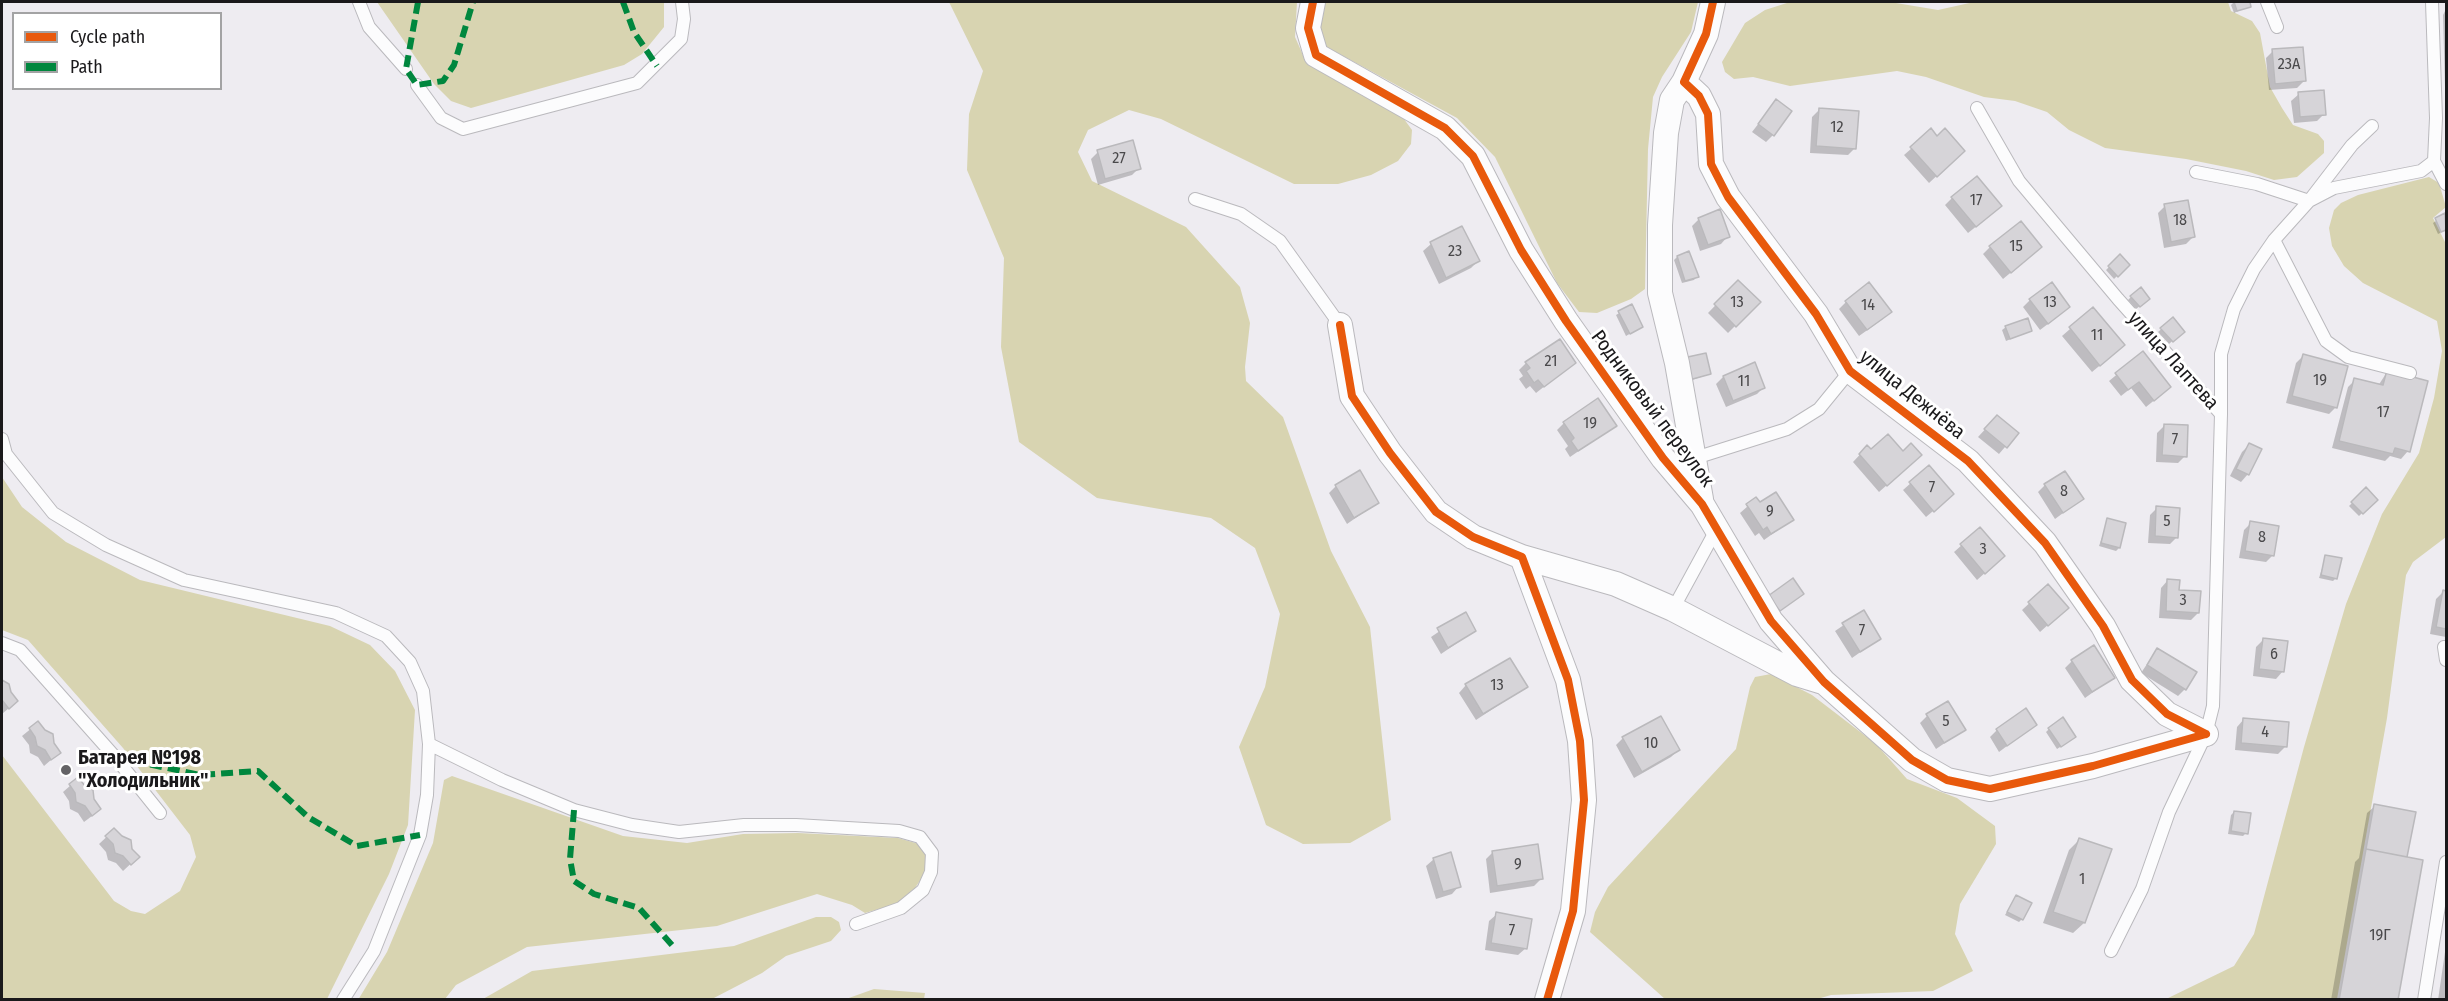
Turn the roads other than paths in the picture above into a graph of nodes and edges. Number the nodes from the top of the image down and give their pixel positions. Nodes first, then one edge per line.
1 (359, 2) edge
2 (682, 2) edge
3 (1313, 2) edge
4 (1713, 2) edge
5 (2267, 2) edge
6 (2432, 2) edge
7 (2277, 27) dead end
8 (406, 69) dead end
9 (1684, 82) junction
10 (417, 85) dead end
11 (1977, 108) dead end
12 (2441, 122) edge
13 (2372, 126) dead end
14 (2433, 161) junction
15 (2196, 172) dead end
16 (2446, 184) edge
17 (1195, 199) dead end
18 (2309, 201) junction
19 (2274, 240) junction
20 (1340, 325) joint
21 (1850, 371) junction
22 (2410, 373) dead end
23 (2221, 414) junction
24 (2, 439) edge
25 (1692, 459) junction
26 (1702, 504) junction
27 (1716, 530) junction
28 (1522, 557) junction
29 (1673, 609) junction
30 (2, 643) edge
31 (2444, 647) dead end
32 (2446, 660) edge
33 (1824, 682) junction
34 (2206, 734) junction
35 (429, 744) junction
36 (160, 813) dead end
37 (2446, 862) edge
38 (856, 924) dead end
39 (2111, 951) dead end
40 (343, 999) edge
41 (1547, 999) edge
42 (2424, 999) edge

1 - 8 lane
2 - 10 lane
3 - 26 street, Родниковый переулок
4 - 9 street
5 - 7 lane
6 - 12 lane
9 - 21 street, улица Дежнёва
9 - 25 street
11 - 23 lane, улица Лаптева
12 - 14 lane
13 - 18 lane
14 - 16 lane
14 - 18 lane
15 - 18 lane
17 - 20 lane
18 - 19 lane
19 - 22 lane
19 - 23 lane
20 - 28 street
21 - 25 lane
21 - 34 street, улица Дежнёва
23 - 34 lane, улица Лаптева
24 - 35 lane
25 - 26 street
26 - 27 street, Родниковый переулок
27 - 29 lane
27 - 33 street, Родниковый переулок
28 - 29 street
28 - 41 street
29 - 33 street
30 - 36 lane
31 - 32 lane
33 - 34 street, Родниковый переулок
34 - 39 lane, улица Лаптева
35 - 38 lane
35 - 40 lane
37 - 42 lane

